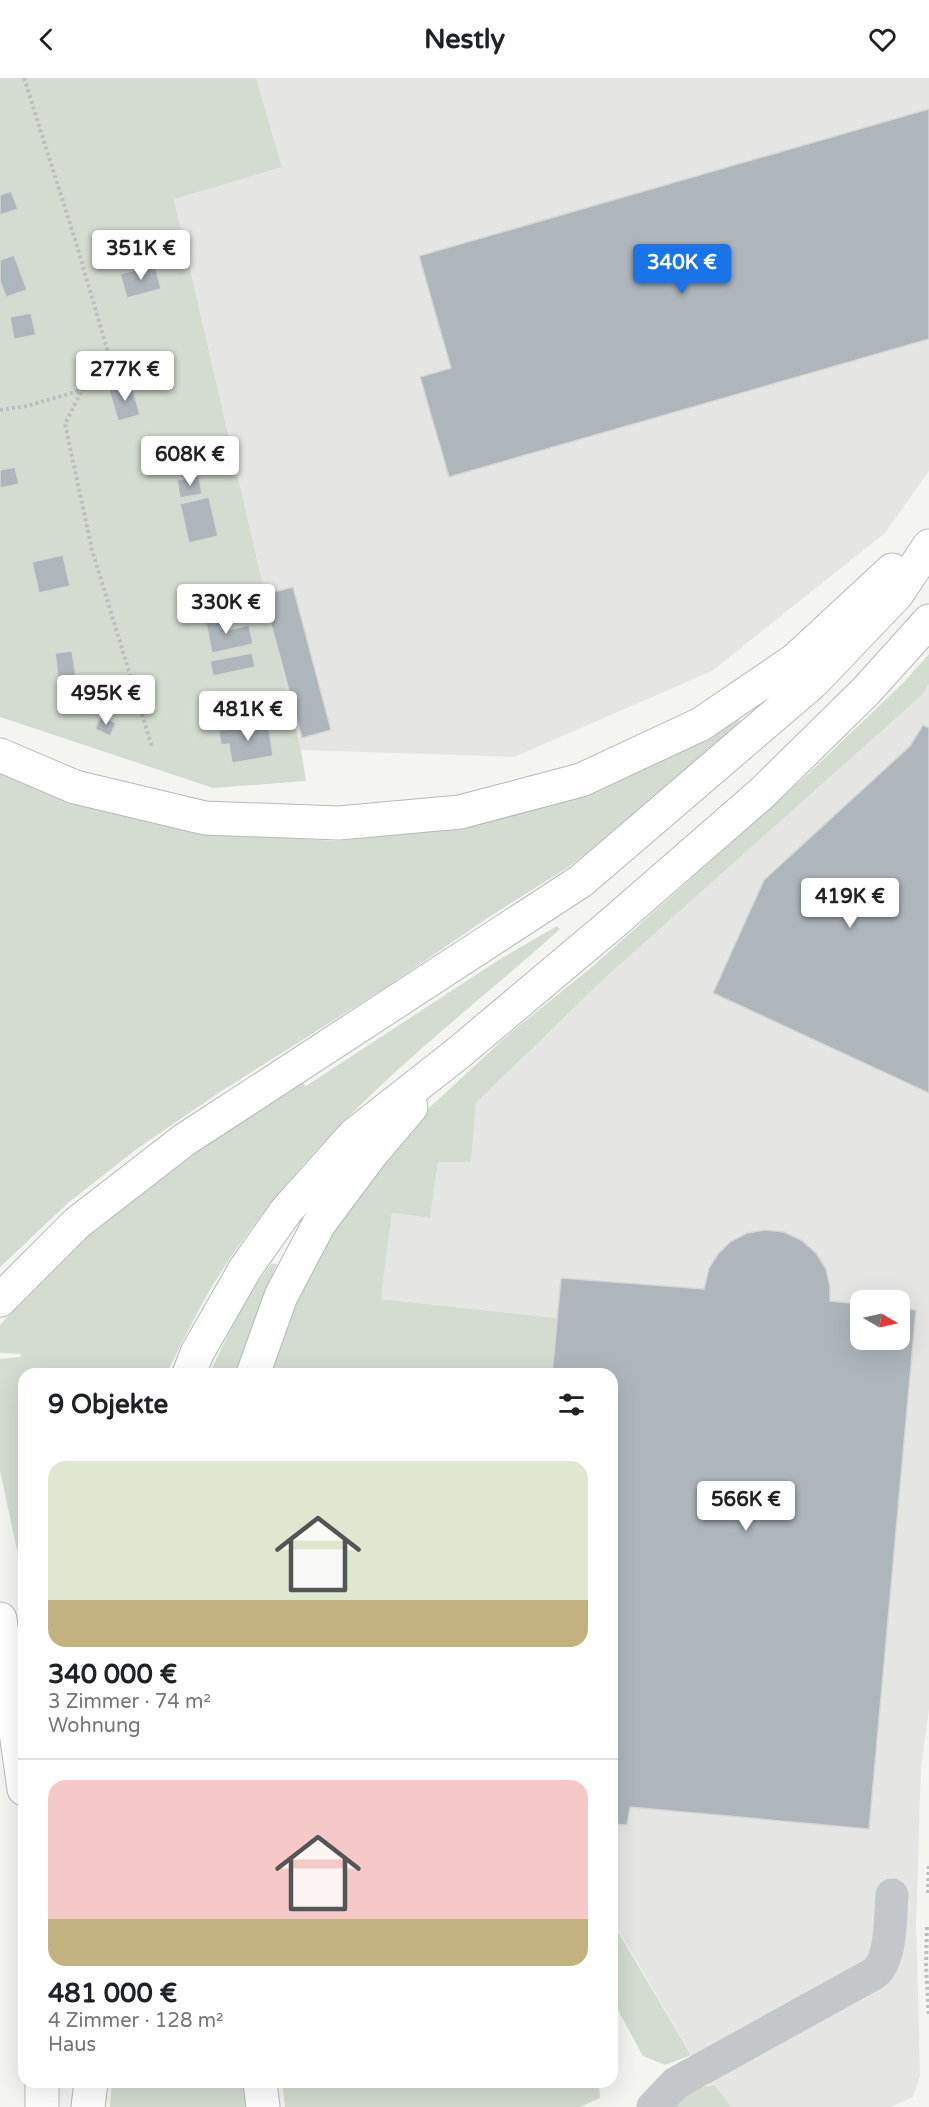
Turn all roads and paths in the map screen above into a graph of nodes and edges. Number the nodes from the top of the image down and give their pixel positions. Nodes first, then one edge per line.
1 (24, 78) edge
2 (82, 390) junction
3 (0, 410) edge
4 (929, 536) edge
5 (929, 546) edge
6 (929, 621) edge
7 (152, 747) dead end
8 (0, 755) edge
9 (457, 1054) junction
10 (0, 1300) edge
11 (191, 1368) edge
12 (255, 1368) edge
13 (0, 1619) edge
14 (18, 1746) edge
15 (929, 1863) edge
16 (892, 1895) dead end
17 (928, 1898) edge
18 (927, 1920) dead end
19 (929, 2017) edge
20 (42, 2088) edge
21 (90, 2088) edge
22 (261, 2088) edge
23 (42, 2107) edge
24 (88, 2107) edge
25 (263, 2107) edge
26 (653, 2107) edge

1 - 2 path
2 - 3 path
2 - 7 path
4 - 8 highway
5 - 10 highway
6 - 9 highway
9 - 11 highway
9 - 12 highway
13 - 14 highway
15 - 17 path
16 - 26 lane
18 - 19 path
20 - 23 highway
21 - 24 highway
22 - 25 highway

